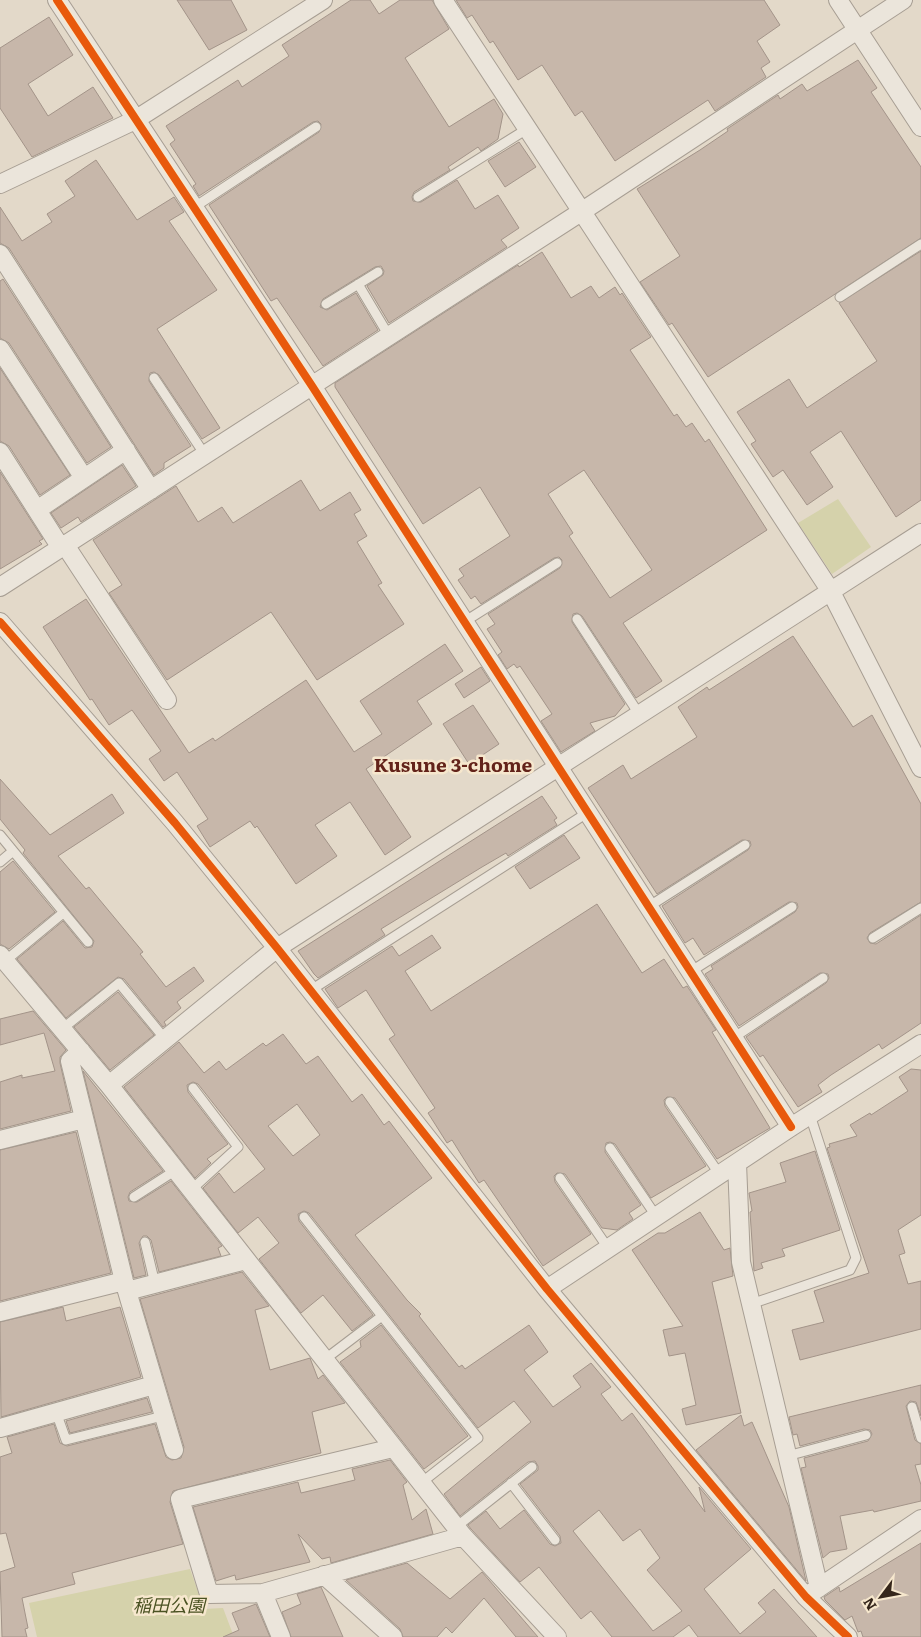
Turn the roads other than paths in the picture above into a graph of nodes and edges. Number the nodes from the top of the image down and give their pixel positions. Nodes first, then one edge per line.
1 (58, 0) edge
2 (443, 0) edge
3 (838, 0) edge
4 (903, 0) edge
5 (314, 2) edge
6 (858, 29) junction
7 (135, 120) junction
8 (316, 127) dead end
9 (921, 127) edge
10 (526, 129) junction
11 (0, 184) edge
12 (418, 197) dead end
13 (193, 208) junction
14 (581, 212) junction
15 (921, 244) edge
16 (2, 262) edge
17 (378, 272) dead end
18 (358, 284) junction
19 (840, 297) dead end
20 (326, 304) dead end
21 (389, 336) junction
22 (0, 349) edge
23 (154, 378) dead end
24 (312, 386) junction
25 (126, 450) junction
26 (205, 455) junction
27 (2, 459) edge
28 (84, 478) junction
29 (151, 490) junction
30 (36, 510) junction
31 (921, 533) edge
32 (63, 546) junction
33 (557, 563) dead end
34 (0, 587) edge
35 (830, 590) junction
36 (577, 619) dead end
37 (0, 622) edge
38 (464, 622) junction
39 (167, 700) dead end
40 (639, 714) junction
41 (556, 766) junction
42 (921, 768) edge
43 (587, 813) junction
44 (0, 836) edge
45 (745, 845) dead end
46 (13, 851) junction
47 (0, 862) edge
48 (648, 907) junction
49 (792, 907) dead end
50 (921, 908) edge
51 (63, 913) junction
52 (873, 938) dead end
53 (88, 942) dead end
54 (277, 948) junction
55 (2, 958) edge
56 (690, 972) junction
57 (823, 978) dead end
58 (311, 990) junction
59 (62, 1029) junction
60 (733, 1038) junction
61 (165, 1039) junction
62 (920, 1046) edge
63 (81, 1052) junction
64 (109, 1086) junction
65 (193, 1088) dead end
66 (670, 1102) dead end
67 (810, 1115) junction
68 (84, 1119) junction
69 (791, 1127) junction
70 (0, 1140) edge
71 (610, 1148) dead end
72 (737, 1163) junction
73 (176, 1170) junction
74 (720, 1175) junction
75 (560, 1178) dead end
76 (191, 1190) junction
77 (134, 1197) dead end
78 (656, 1216) junction
79 (304, 1217) dead end
80 (145, 1242) dead end
81 (608, 1248) junction
82 (246, 1260) junction
83 (155, 1284) junction
84 (126, 1286) junction
85 (547, 1289) junction
86 (751, 1304) junction
87 (0, 1312) edge
88 (382, 1316) junction
89 (324, 1360) junction
90 (154, 1385) junction
91 (912, 1407) dead end
92 (56, 1412) junction
93 (164, 1416) junction
94 (0, 1428) edge
95 (866, 1435) dead end
96 (921, 1438) edge
97 (394, 1448) junction
98 (174, 1450) dead end
99 (787, 1456) junction
100 (532, 1467) dead end
101 (511, 1483) junction
102 (421, 1484) junction
103 (921, 1519) edge
104 (459, 1532) junction
105 (555, 1540) dead end
106 (324, 1575) junction
107 (812, 1592) junction
108 (263, 1593) junction
109 (281, 1637) edge
110 (393, 1637) edge
111 (557, 1637) edge
112 (848, 1637) edge

1 - 7 street
2 - 10 street
3 - 6 street
4 - 6 street
5 - 7 street
6 - 9 street
6 - 14 street
7 - 11 street
7 - 13 street
8 - 13 lane
10 - 12 lane
10 - 14 street
13 - 24 street
14 - 21 street
14 - 35 street
15 - 19 lane
16 - 25 street
17 - 18 lane
18 - 20 lane
18 - 21 lane
21 - 24 street
22 - 28 street
23 - 26 lane
24 - 26 street
24 - 38 street
25 - 28 street
25 - 29 street
26 - 29 street
27 - 30 street
28 - 30 street
29 - 32 street
30 - 32 street
31 - 35 street
32 - 34 street
32 - 39 street
33 - 38 lane
35 - 40 street
35 - 42 street
36 - 40 lane
37 - 54 street
38 - 41 street
40 - 41 street
41 - 43 street
41 - 54 street
43 - 48 street
43 - 58 lane
44 - 46 lane
45 - 48 lane
46 - 47 lane
46 - 51 lane
48 - 56 street
49 - 56 lane
50 - 52 lane
51 - 53 lane
51 - 55 lane
54 - 58 street
54 - 61 street
55 - 59 street
56 - 60 street
57 - 60 lane
58 - 85 street
59 - 61 lane
59 - 63 street
60 - 69 street
61 - 64 street
62 - 67 street
63 - 64 street
63 - 68 street
64 - 73 street
65 - 76 lane
66 - 74 lane
67 - 69 street
67 - 86 lane
68 - 70 street
68 - 84 street
69 - 72 street
71 - 78 lane
72 - 74 street
72 - 86 street
73 - 76 street
73 - 77 lane
74 - 78 street
75 - 81 lane
76 - 82 street
78 - 81 street
79 - 88 lane
80 - 83 lane
81 - 85 street
82 - 83 street
82 - 89 street
83 - 84 street
84 - 87 street
84 - 90 street
85 - 107 street
86 - 99 street
88 - 89 lane
88 - 102 lane
89 - 97 street
90 - 92 street
90 - 93 street
91 - 96 lane
92 - 93 lane
92 - 94 street
93 - 98 street
95 - 99 lane
97 - 102 street
97 - 108 street
99 - 107 street
100 - 101 lane
101 - 104 lane
101 - 105 lane
102 - 104 street
103 - 107 street
104 - 106 street
104 - 111 street
106 - 108 street
106 - 110 street
107 - 112 street
108 - 109 street

